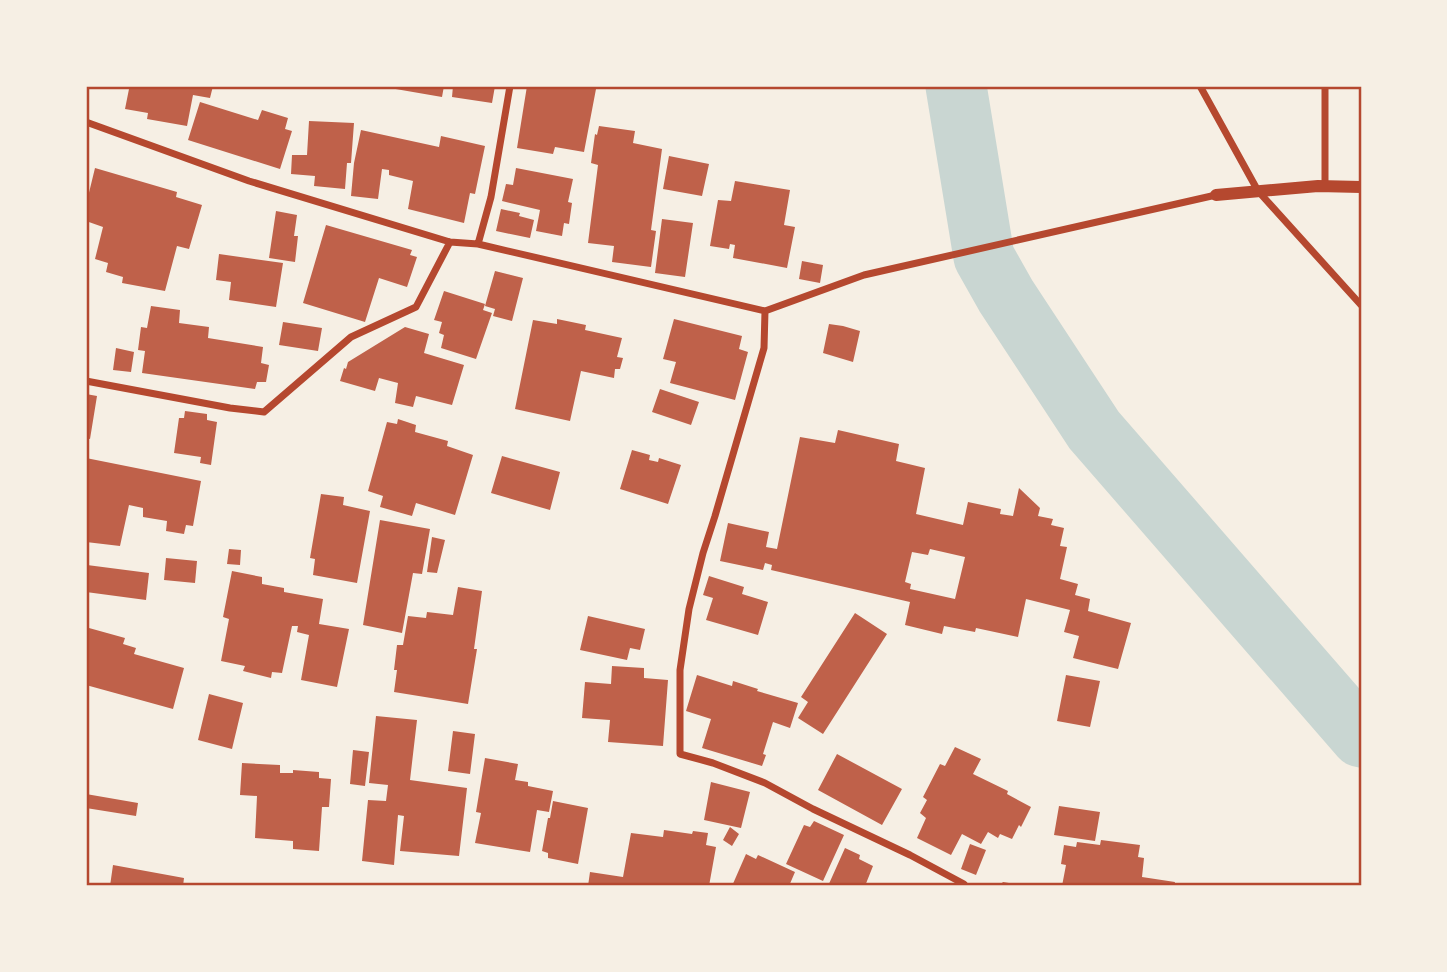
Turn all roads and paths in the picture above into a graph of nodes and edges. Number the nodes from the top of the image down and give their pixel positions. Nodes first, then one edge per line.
1 (510, 86) edge
2 (1200, 86) edge
3 (1325, 86) edge
4 (86, 122) edge
5 (1325, 186) junction
6 (1361, 187) edge
7 (1258, 191) junction
8 (1216, 195) joint
9 (450, 242) junction
10 (478, 244) junction
11 (1361, 305) edge
12 (765, 311) junction
13 (86, 381) edge
14 (963, 886) edge

1 - 10 street
2 - 7 street
3 - 5 street
4 - 9 street
5 - 6 street
5 - 7 street
7 - 8 street
7 - 11 street
8 - 12 street
9 - 10 street
9 - 13 street
10 - 12 street
12 - 14 street

